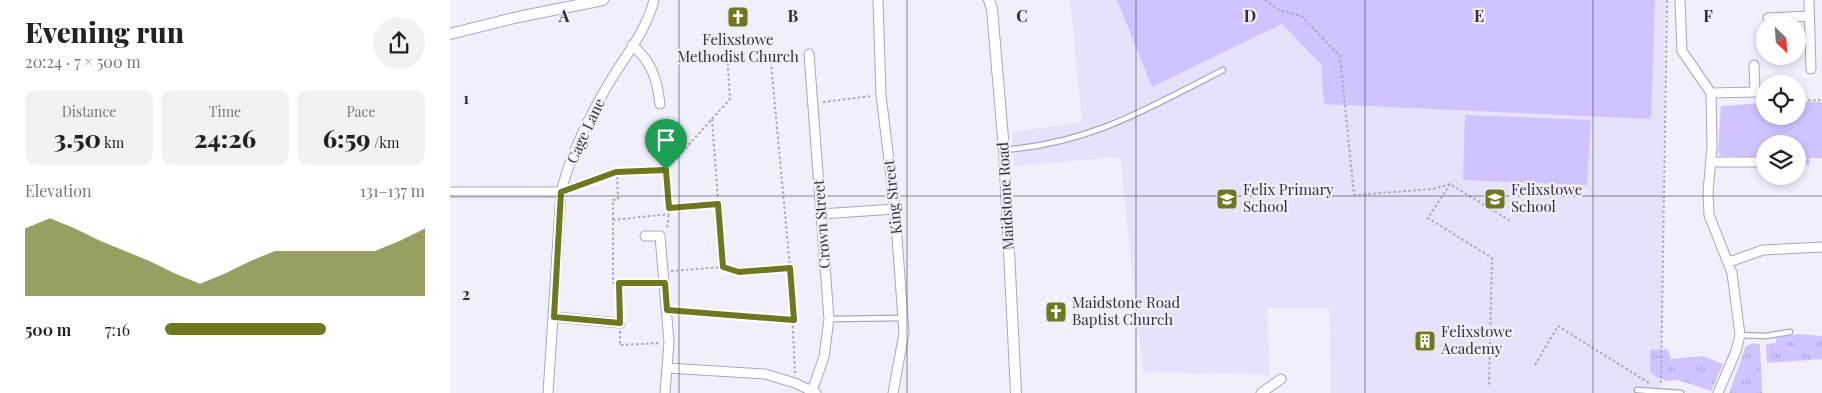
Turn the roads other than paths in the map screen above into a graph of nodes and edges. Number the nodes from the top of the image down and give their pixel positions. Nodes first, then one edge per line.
1 (604, 0) edge
2 (654, 0) edge
3 (878, 0) edge
4 (989, 0) edge
5 (1680, 0) edge
6 (1809, 0) edge
7 (1808, 16) joint
8 (450, 34) edge
9 (632, 45) junction
10 (809, 54) road end
11 (1754, 64) dead end
12 (1811, 69) dead end
13 (1223, 70) dead end
14 (1711, 93) junction
15 (660, 104) dead end
16 (1004, 150) junction
17 (1712, 162) junction
18 (1756, 162) dead end
19 (450, 192) edge
20 (561, 192) junction
21 (895, 209) junction
22 (822, 214) junction
23 (645, 236) dead end
24 (1822, 247) edge
25 (1729, 262) junction
26 (554, 317) junction
27 (903, 318) junction
28 (829, 319) junction
29 (620, 323) road end
30 (1790, 332) dead end
31 (1740, 335) junction
32 (668, 368) junction
33 (1281, 379) dead end
34 (1638, 390) dead end
35 (814, 392) edge
36 (548, 393) edge
37 (665, 393) edge
38 (893, 393) edge
39 (1016, 393) edge
40 (1261, 393) edge
41 (1681, 393) edge
42 (1718, 393) edge

1 - 8 street
2 - 9 street, Cage Lane
3 - 21 street, King Street
4 - 16 street, Maidstone Road
5 - 14 street
6 - 7 street
7 - 12 street
9 - 15 street
9 - 20 street, Cage Lane
10 - 22 street, Crown Street
11 - 14 street
13 - 16 lane
14 - 17 street
16 - 39 street, Maidstone Road
17 - 18 street
17 - 25 street
19 - 20 street
20 - 26 street, Cage Lane
21 - 22 street
21 - 27 street, King Street
22 - 28 street, Crown Street
23 - 32 street
24 - 25 street
25 - 31 street
26 - 29 street
26 - 36 street, Cage Lane
27 - 28 lane
27 - 38 street, King Street
28 - 35 street, Crown Street
30 - 31 lane
31 - 42 street
32 - 35 street
32 - 37 street
33 - 40 street
34 - 41 lane

